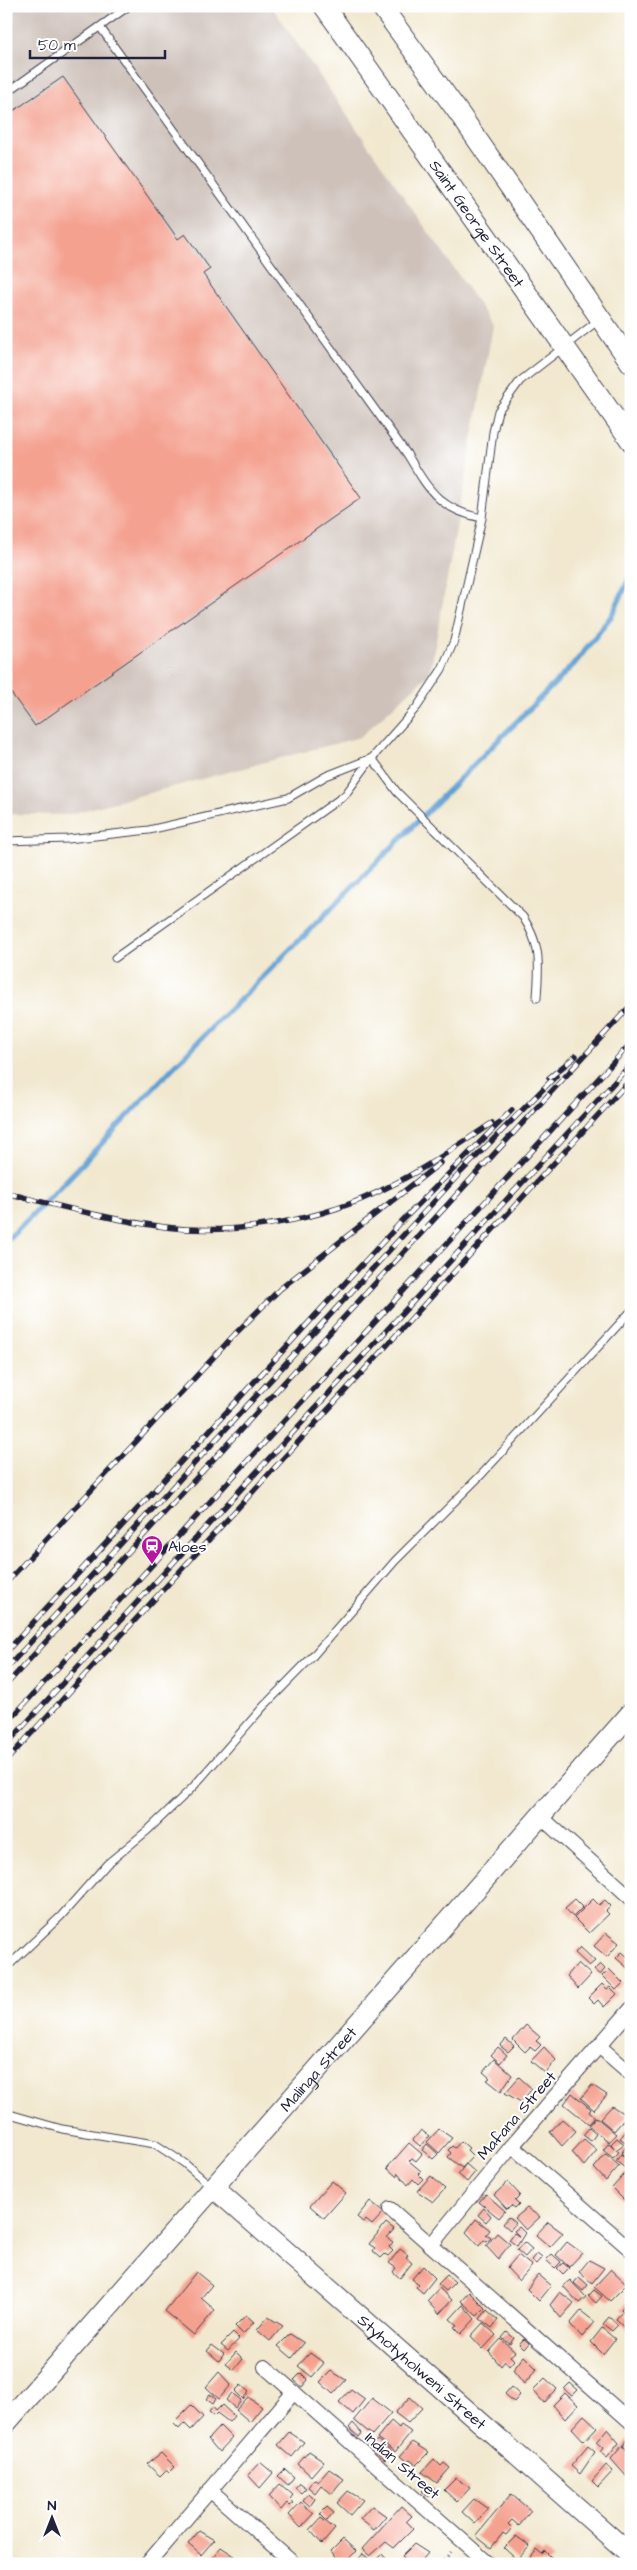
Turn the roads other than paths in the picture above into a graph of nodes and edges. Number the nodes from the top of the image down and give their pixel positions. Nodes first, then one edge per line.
1 (129, 6) edge
2 (324, 6) edge
3 (381, 6) edge
4 (100, 27) junction
5 (6, 93) edge
6 (600, 319) junction
7 (565, 348) junction
8 (631, 363) edge
9 (631, 441) edge
10 (482, 518) junction
11 (372, 758) junction
12 (6, 841) edge
13 (115, 958) dead end
14 (537, 998) dead end
15 (631, 1311) edge
16 (631, 1713) edge
17 (540, 1816) junction
18 (631, 1898) edge
19 (6, 1968) edge
20 (631, 2009) edge
21 (599, 2046) junction
22 (631, 2074) edge
23 (6, 2113) edge
24 (512, 2146) junction
25 (213, 2187) junction
26 (390, 2209) dead end
27 (431, 2244) junction
28 (631, 2250) edge
29 (265, 2367) dead end
30 (294, 2392) junction
31 (631, 2422) edge
32 (6, 2423) edge
33 (210, 2490) junction
34 (631, 2555) edge
35 (147, 2564) edge
36 (294, 2564) edge
37 (489, 2564) edge

1 - 4 lane
2 - 7 street, Saint George Street
3 - 6 street
4 - 5 lane
4 - 10 lane
6 - 7 lane
6 - 8 street
7 - 9 street, Saint George Street
7 - 10 lane
10 - 11 lane
11 - 12 lane
11 - 13 lane
11 - 14 lane
15 - 19 lane
16 - 17 street, Malinga Street
17 - 18 street
17 - 25 street, Malinga Street
20 - 21 street, Mafana Street
21 - 22 street
21 - 24 street, Mafana Street
23 - 25 lane
24 - 27 street, Mafana Street
24 - 28 street
25 - 32 street, Malinga Street
25 - 34 street, Styhotyholweni Street
26 - 27 street
27 - 31 street
29 - 30 street, Indian Street
30 - 33 street
30 - 37 street, Indian Street
33 - 35 street
33 - 36 street

